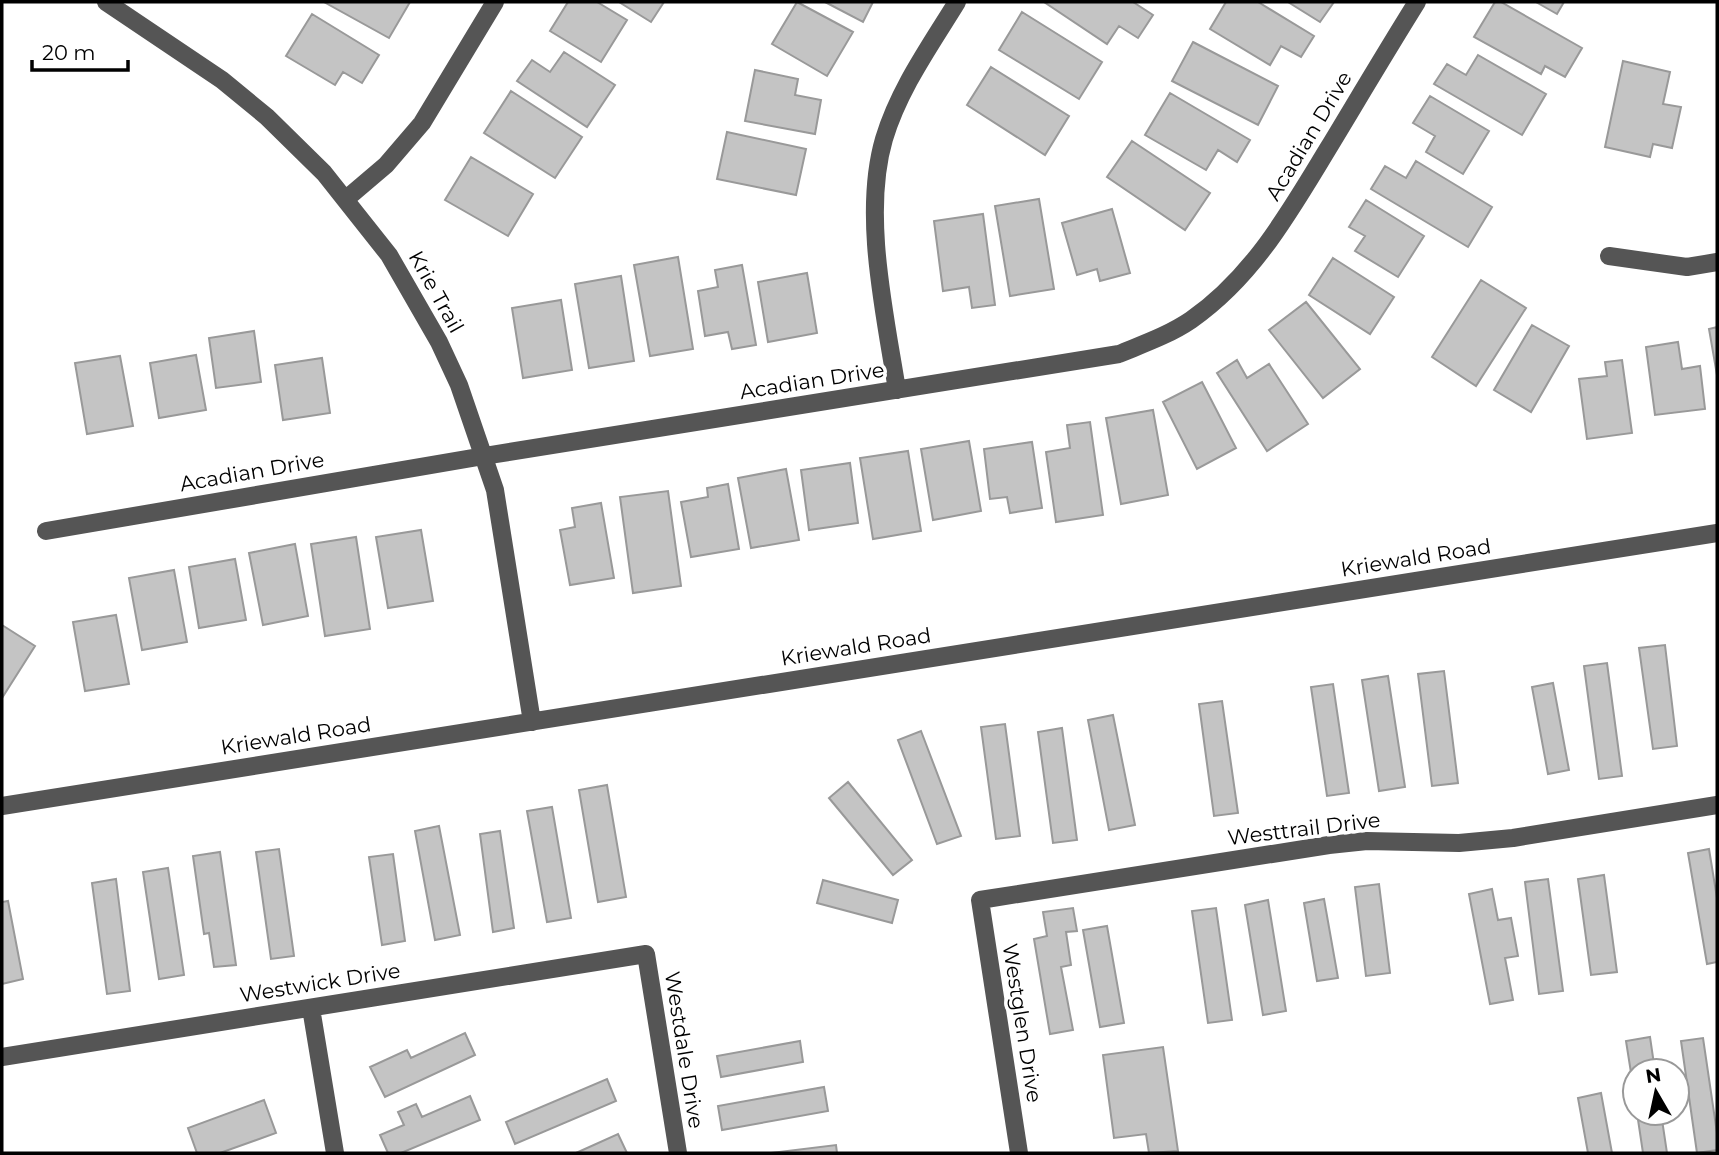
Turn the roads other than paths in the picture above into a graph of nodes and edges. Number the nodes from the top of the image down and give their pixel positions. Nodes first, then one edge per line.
1 (106, 2) edge
2 (495, 2) edge
3 (957, 2) edge
4 (1417, 2) edge
5 (346, 199) junction
6 (1609, 256) dead end
7 (1717, 262) edge
8 (897, 390) junction
9 (484, 456) junction
10 (46, 531) dead end
11 (1717, 533) edge
12 (532, 722) junction
13 (1717, 805) edge
14 (2, 806) edge
15 (980, 900) joint
16 (646, 954) joint
17 (311, 1008) junction
18 (2, 1057) edge
19 (335, 1153) edge
20 (678, 1153) edge
21 (1019, 1153) edge

1 - 5 street, Krie Trail
2 - 5 street
3 - 8 street
4 - 8 street, Acadian Drive
5 - 9 street, Krie Trail
6 - 7 street
8 - 9 street, Acadian Drive
9 - 10 street, Acadian Drive
9 - 12 street, Krie Trail
11 - 12 street, Kriewald Road
12 - 14 street, Kriewald Road
13 - 15 street, Westtrail Drive
15 - 21 street, Westglen Drive
16 - 17 street, Westwick Drive
16 - 20 street, Westdale Drive
17 - 18 street, Westwick Drive
17 - 19 street

